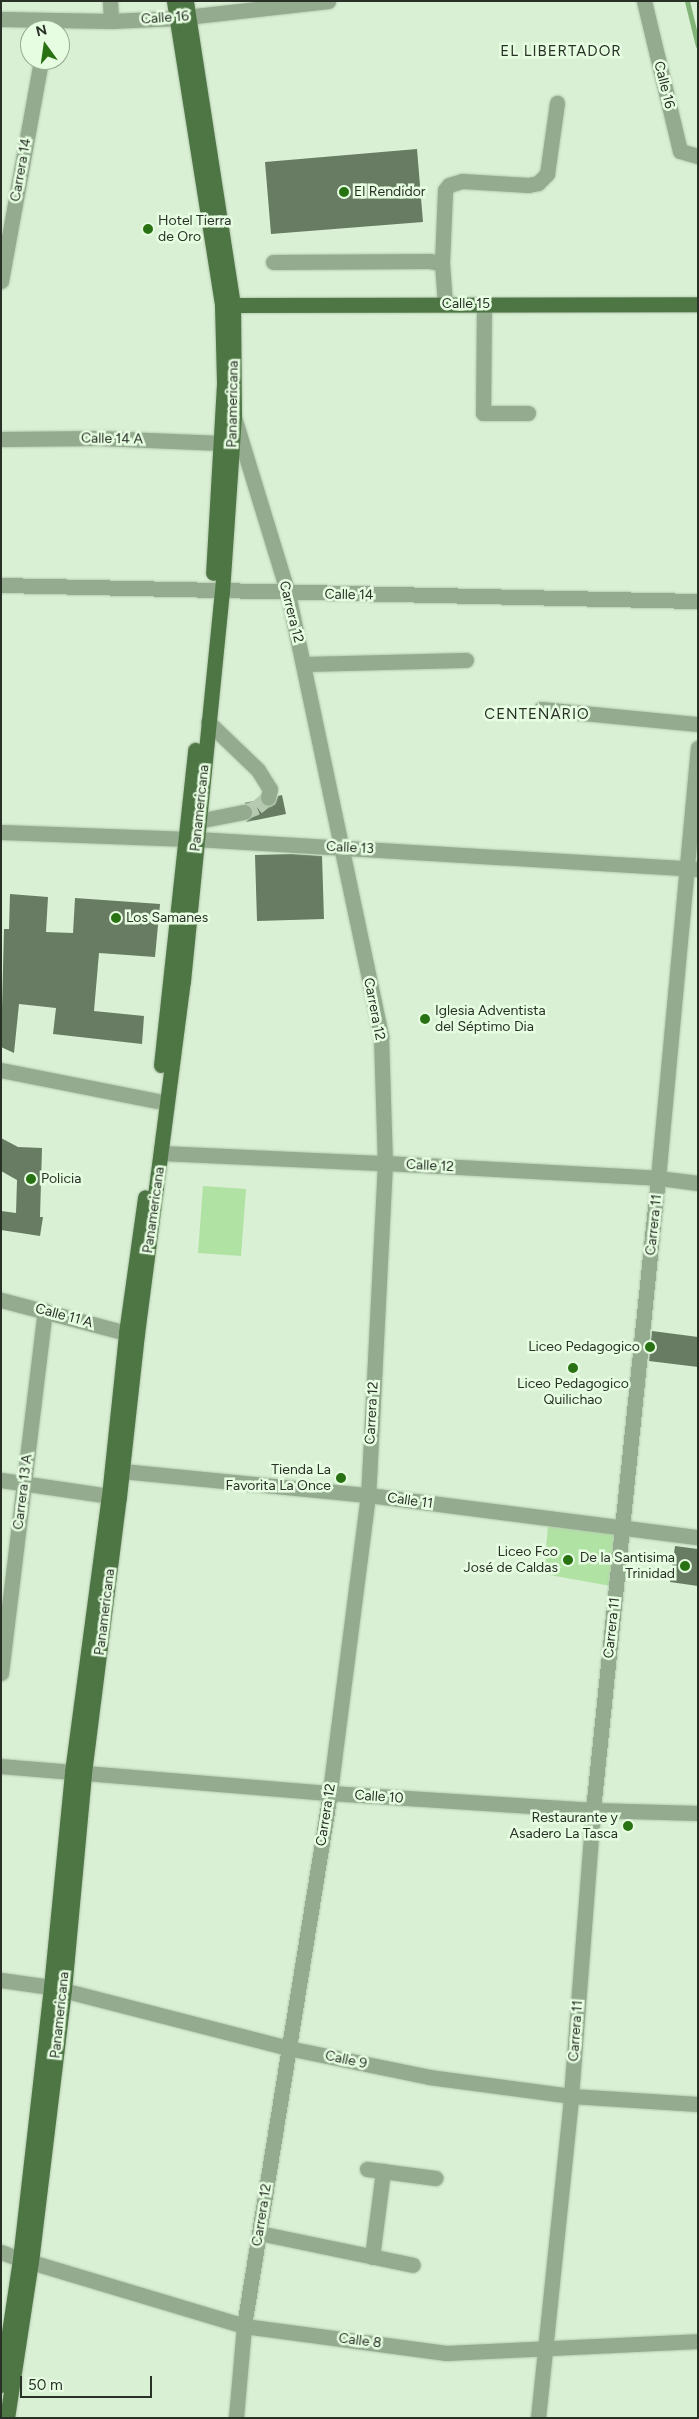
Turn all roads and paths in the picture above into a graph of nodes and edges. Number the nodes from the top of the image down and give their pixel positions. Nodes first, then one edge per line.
1 (110, 1) edge
2 (174, 1) edge
3 (186, 1) edge
4 (328, 1) edge
5 (644, 1) edge
6 (183, 17) junction
7 (1, 19) edge
8 (20, 21) edge
9 (111, 21) junction
10 (70, 23) edge
11 (39, 70) edge
12 (557, 103) dead end
13 (698, 156) edge
14 (274, 262) dead end
15 (442, 263) junction
16 (1, 281) edge
17 (445, 304) junction
18 (484, 304) junction
19 (698, 304) edge
20 (233, 305) junction
21 (528, 414) dead end
22 (234, 416) junction
23 (1, 439) edge
24 (222, 443) junction
25 (1, 585) edge
26 (217, 592) junction
27 (288, 594) junction
28 (698, 602) edge
29 (466, 660) dead end
30 (303, 664) junction
31 (541, 709) dead end
32 (208, 722) junction
33 (698, 724) edge
34 (698, 748) edge
35 (268, 798) dead end
36 (244, 812) tunnel mouth
37 (198, 821) junction
38 (1, 832) edge
39 (191, 839) junction
40 (340, 847) junction
41 (692, 869) edge
42 (1, 1070) edge
43 (157, 1101) junction
44 (161, 1153) junction
45 (385, 1163) junction
46 (658, 1178) junction
47 (698, 1183) edge
48 (1, 1300) edge
49 (46, 1312) junction
50 (126, 1333) junction
51 (122, 1471) junction
52 (1, 1480) edge
53 (25, 1482) junction
54 (368, 1495) junction
55 (109, 1496) junction
56 (623, 1529) junction
57 (698, 1537) edge
58 (1, 1673) edge
59 (1, 1766) edge
60 (78, 1773) junction
61 (330, 1793) junction
62 (593, 1810) junction
63 (698, 1813) edge
64 (1, 1980) edge
65 (57, 1988) junction
66 (288, 2048) junction
67 (571, 2096) junction
68 (698, 2104) edge
69 (368, 2169) dead end
70 (383, 2171) junction
71 (435, 2178) dead end
72 (259, 2233) junction
73 (1, 2252) edge
74 (372, 2257) junction
75 (26, 2261) junction
76 (413, 2265) dead end
77 (244, 2326) junction
78 (698, 2342) edge
79 (544, 2347) junction
80 (1, 2386) edge
81 (7, 2418) edge
82 (236, 2418) edge
83 (538, 2418) edge

1 - 9 street
2 - 6 main road, Panamericana
3 - 6 main road, Panamericana
4 - 6 street, Calle 16
5 - 13 street, Calle 16
6 - 9 street, Calle 16
6 - 20 main road, Panamericana
6 - 24 main road, Panamericana
7 - 8 street, Calle 16
9 - 10 street, Calle 16
11 - 16 street, Carrera 14
12 - 15 street
14 - 15 street
15 - 17 street
17 - 18 main road, Calle 15
17 - 20 main road, Calle 15
18 - 19 main road, Calle 15
18 - 21 street
20 - 22 main road, Panamericana
22 - 26 main road, Panamericana
22 - 27 street, Carrera 12
23 - 24 street, Calle 14 A
24 - 26 main road, Panamericana
25 - 26 street, Calle 14
26 - 27 street, Calle 14
26 - 32 main road, Panamericana
26 - 39 main road, Panamericana
27 - 28 street, Calle 14
27 - 30 street, Carrera 12
29 - 30 street
30 - 40 street, Carrera 12
31 - 33 street
32 - 35 street
32 - 37 main road, Panamericana
34 - 41 street, Carrera 11
36 - 37 street
37 - 39 main road, Panamericana
38 - 39 street, Calle 13
39 - 40 street, Calle 13
39 - 43 main road, Panamericana
39 - 44 main road, Panamericana
40 - 41 street, Calle 13
40 - 45 street, Carrera 12
41 - 46 street, Carrera 11
42 - 43 street
43 - 50 main road, Panamericana
44 - 45 street, Calle 12
44 - 51 main road, Panamericana
45 - 46 street, Calle 12
45 - 54 street, Carrera 12
46 - 47 street, Calle 12
46 - 56 street, Carrera 11
48 - 49 street, Calle 11 A
49 - 50 street, Calle 11 A
49 - 53 street, Carrera 13 A
50 - 55 main road, Panamericana
51 - 54 street, Calle 11
51 - 60 main road, Panamericana
52 - 53 street
53 - 55 street
53 - 58 street, Carrera 13 A
54 - 56 street, Calle 11
54 - 61 street, Carrera 12
55 - 60 main road, Panamericana
56 - 57 street, Calle 11
56 - 62 street, Carrera 11
59 - 60 street, Calle 10
60 - 61 street, Calle 10
60 - 65 main road, Panamericana
61 - 62 street, Calle 10
61 - 66 street, Carrera 12
62 - 63 street, Calle 10
62 - 67 street, Carrera 11
64 - 65 street, Calle 9
65 - 66 street, Calle 9
65 - 75 main road, Panamericana
66 - 67 street, Calle 9
66 - 72 street, Carrera 12
67 - 68 street, Calle 9
67 - 79 street, Carrera 11
69 - 70 street
70 - 71 street
70 - 74 street
72 - 74 street
72 - 77 street, Carrera 12
73 - 75 street, Calle 8
74 - 76 street
75 - 77 street, Calle 8
75 - 80 main road, Panamericana
75 - 81 main road, Panamericana
77 - 79 street, Calle 8
77 - 82 street, Carrera 12
78 - 79 street, Calle 8
79 - 83 street, Carrera 11

